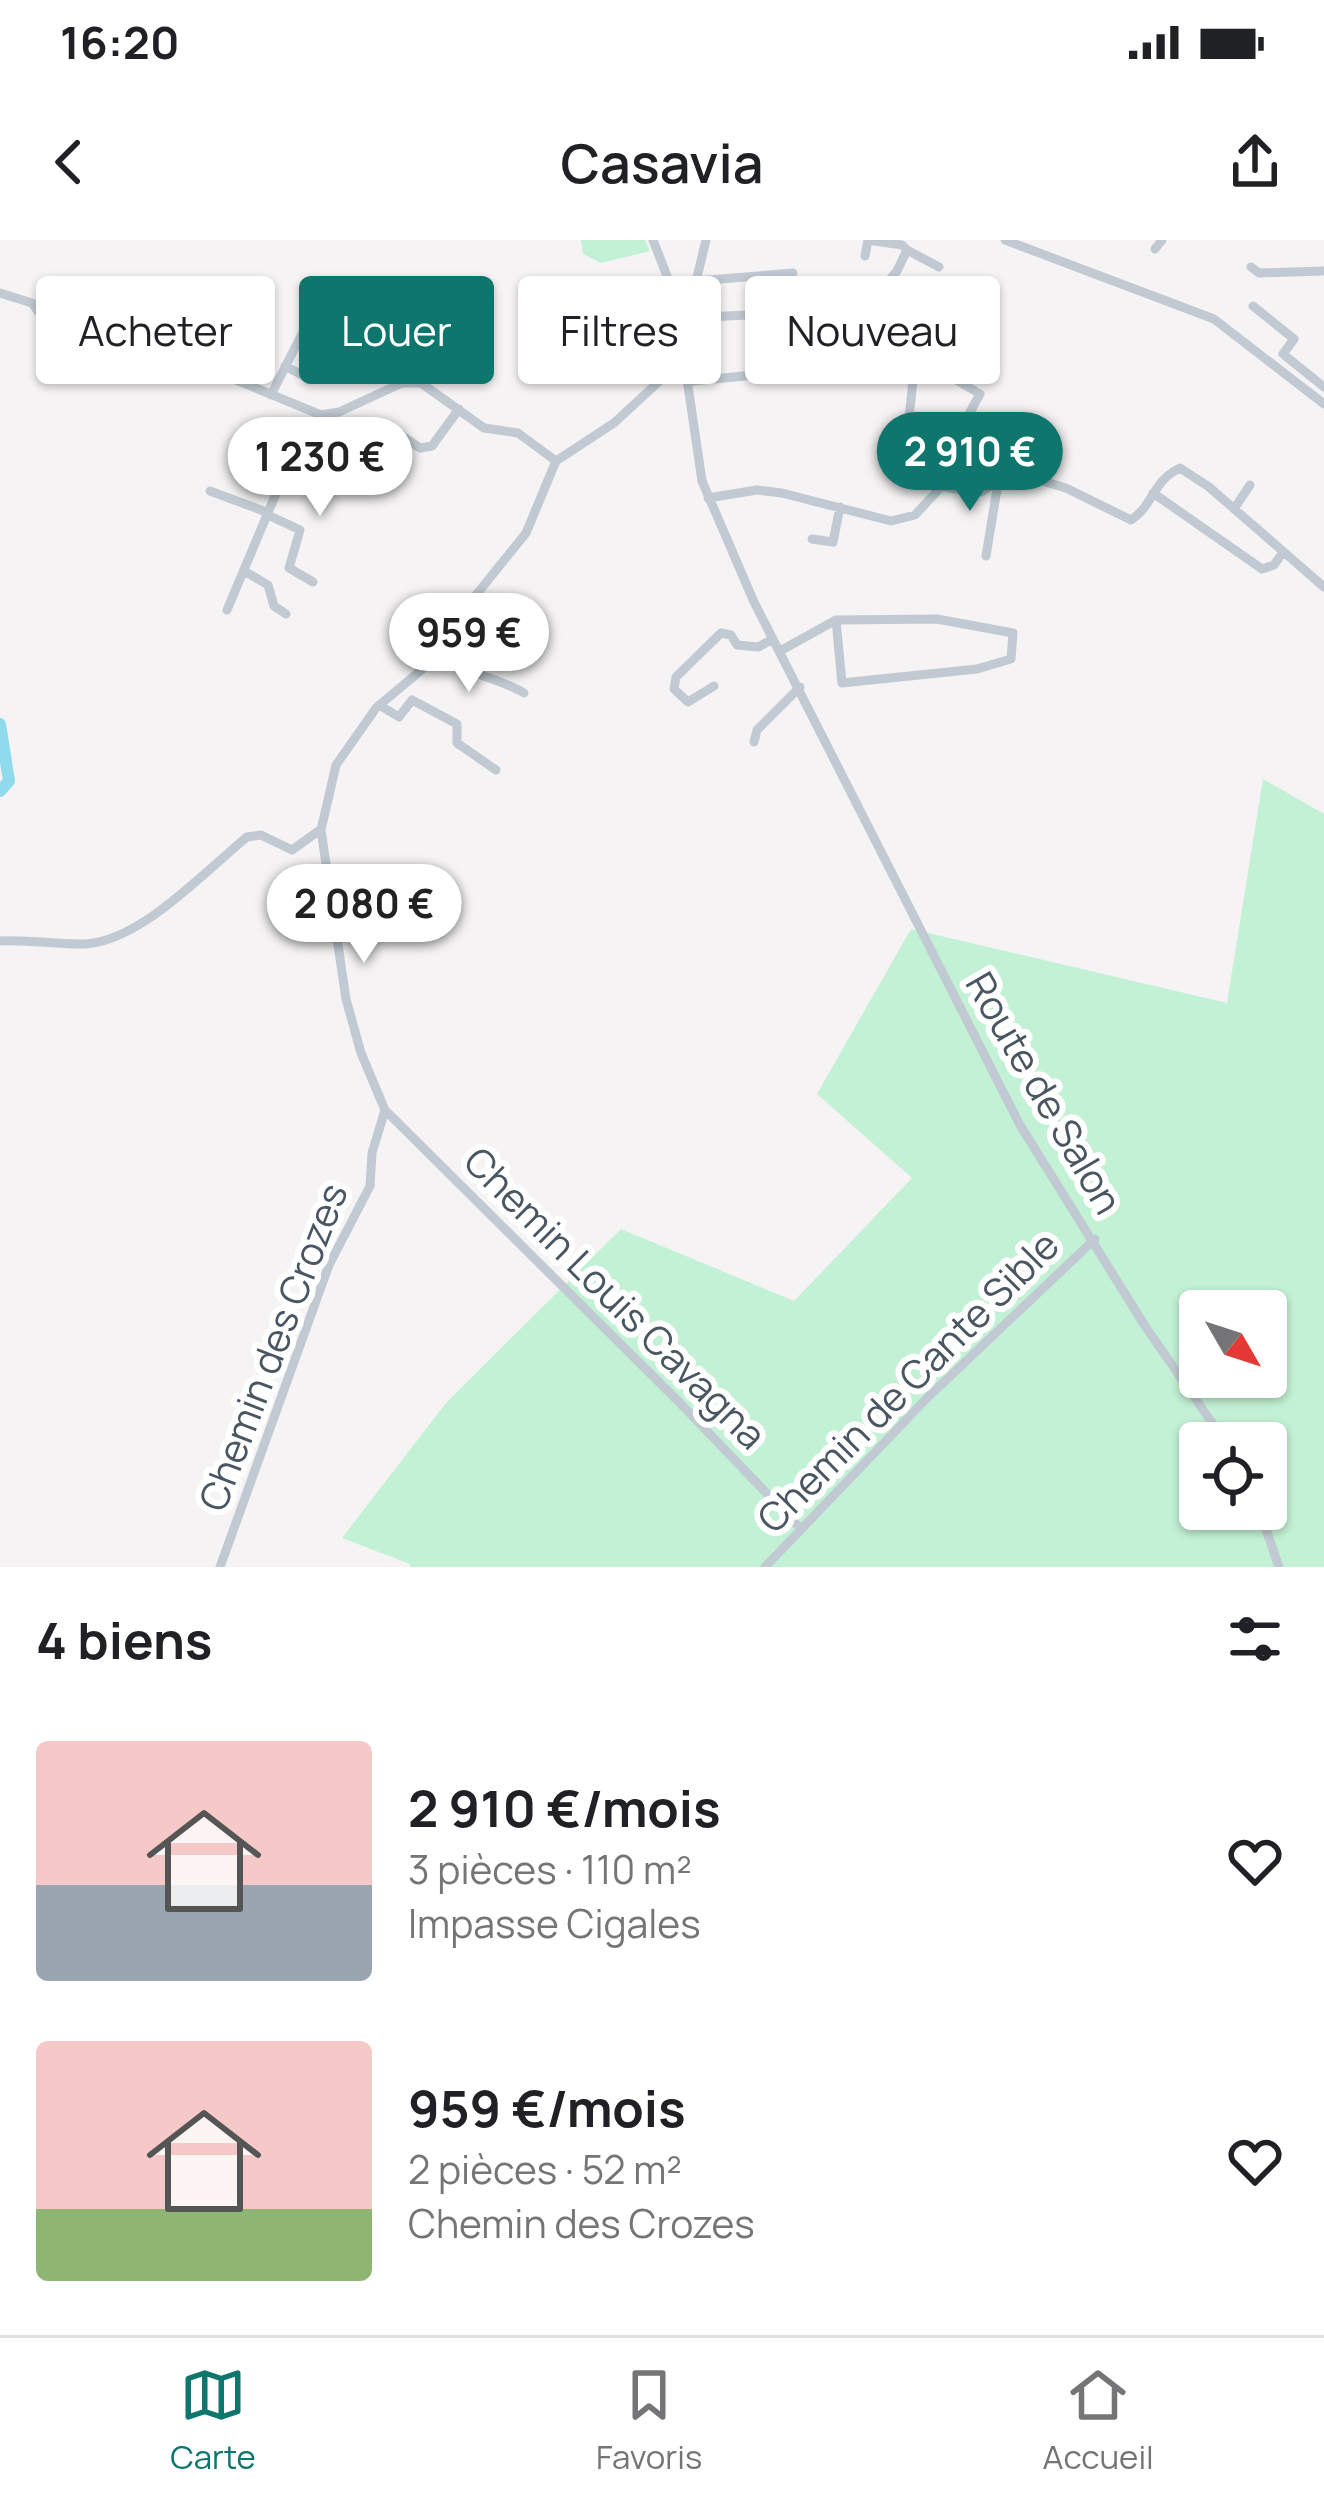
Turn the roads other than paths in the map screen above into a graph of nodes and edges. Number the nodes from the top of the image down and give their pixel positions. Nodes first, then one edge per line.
1 (653, 240) edge
2 (706, 240) edge
3 (1005, 240) edge
4 (908, 250) junction
5 (866, 256) dead end
6 (940, 267) dead end
7 (1251, 268) dead end
8 (1324, 271) edge
9 (793, 273) dead end
10 (667, 276) edge
11 (697, 276) edge
12 (893, 276) edge
13 (721, 279) edge
14 (0, 293) edge
15 (1253, 306) dead end
16 (36, 307) edge
17 (299, 340) edge
18 (285, 366) junction
19 (299, 373) edge
20 (247, 384) edge
21 (400, 384) edge
22 (422, 384) edge
23 (658, 384) edge
24 (687, 384) edge
25 (692, 384) edge
26 (911, 384) edge
27 (963, 384) edge
28 (1324, 387) edge
29 (271, 395) junction
30 (1324, 404) edge
31 (459, 409) junction
32 (690, 409) junction
33 (321, 416) junction
34 (959, 432) dead end
35 (556, 461) junction
36 (998, 478) junction
37 (1250, 485) dead end
38 (954, 486) junction
39 (210, 491) dead end
40 (332, 491) dead end
41 (1153, 494) junction
42 (708, 498) junction
43 (840, 507) junction
44 (1234, 509) junction
45 (268, 514) junction
46 (812, 538) dead end
47 (1283, 552) junction
48 (986, 556) dead end
49 (246, 572) junction
50 (313, 582) dead end
51 (1324, 587) edge
52 (227, 610) dead end
53 (286, 614) dead end
54 (836, 620) junction
55 (773, 639) junction
56 (779, 651) junction
57 (439, 656) junction
58 (714, 686) dead end
59 (800, 687) junction
60 (524, 693) dead end
61 (379, 705) junction
62 (754, 742) dead end
63 (496, 770) dead end
64 (321, 830) junction
65 (0, 941) edge
66 (385, 1110) junction
67 (1095, 1239) junction
68 (1211, 1422) edge
69 (801, 1529) junction
70 (1267, 1530) edge
71 (220, 1567) edge
72 (765, 1567) edge
73 (1280, 1567) edge

1 - 10 street
2 - 11 street
3 - 30 street
4 - 5 street
4 - 6 street
4 - 12 street
7 - 8 street
9 - 13 street
14 - 16 street
15 - 28 street
17 - 18 street
18 - 19 street
18 - 29 street
20 - 29 street
21 - 33 street
22 - 31 street
23 - 35 street
24 - 32 street
25 - 32 street
26 - 38 street
27 - 34 street
29 - 33 street
31 - 35 street
31 - 40 street
32 - 42 street, Route de Salon
33 - 45 street
35 - 57 street
36 - 38 street
36 - 41 street
36 - 48 street
37 - 44 street
38 - 43 street
39 - 45 street
41 - 44 street
41 - 47 street
42 - 43 street
42 - 55 street, Route de Salon
43 - 46 street
44 - 47 street
45 - 49 street
45 - 50 street
47 - 51 street
49 - 52 street
49 - 53 street
54 - 54 street
54 - 56 street
55 - 56 street, Route de Salon
55 - 58 street
56 - 59 street, Route de Salon
57 - 60 street
57 - 61 street
59 - 62 street
59 - 67 street, Route de Salon
61 - 63 street
61 - 64 street
64 - 65 street
64 - 66 street
66 - 69 street, Chemin Louis Cavagna
66 - 71 street, Chemin des Crozes
67 - 68 street, Route de Salon
67 - 69 street, Chemin de Cante Sible
69 - 72 street, Chemin de Cante Sible
70 - 73 street

